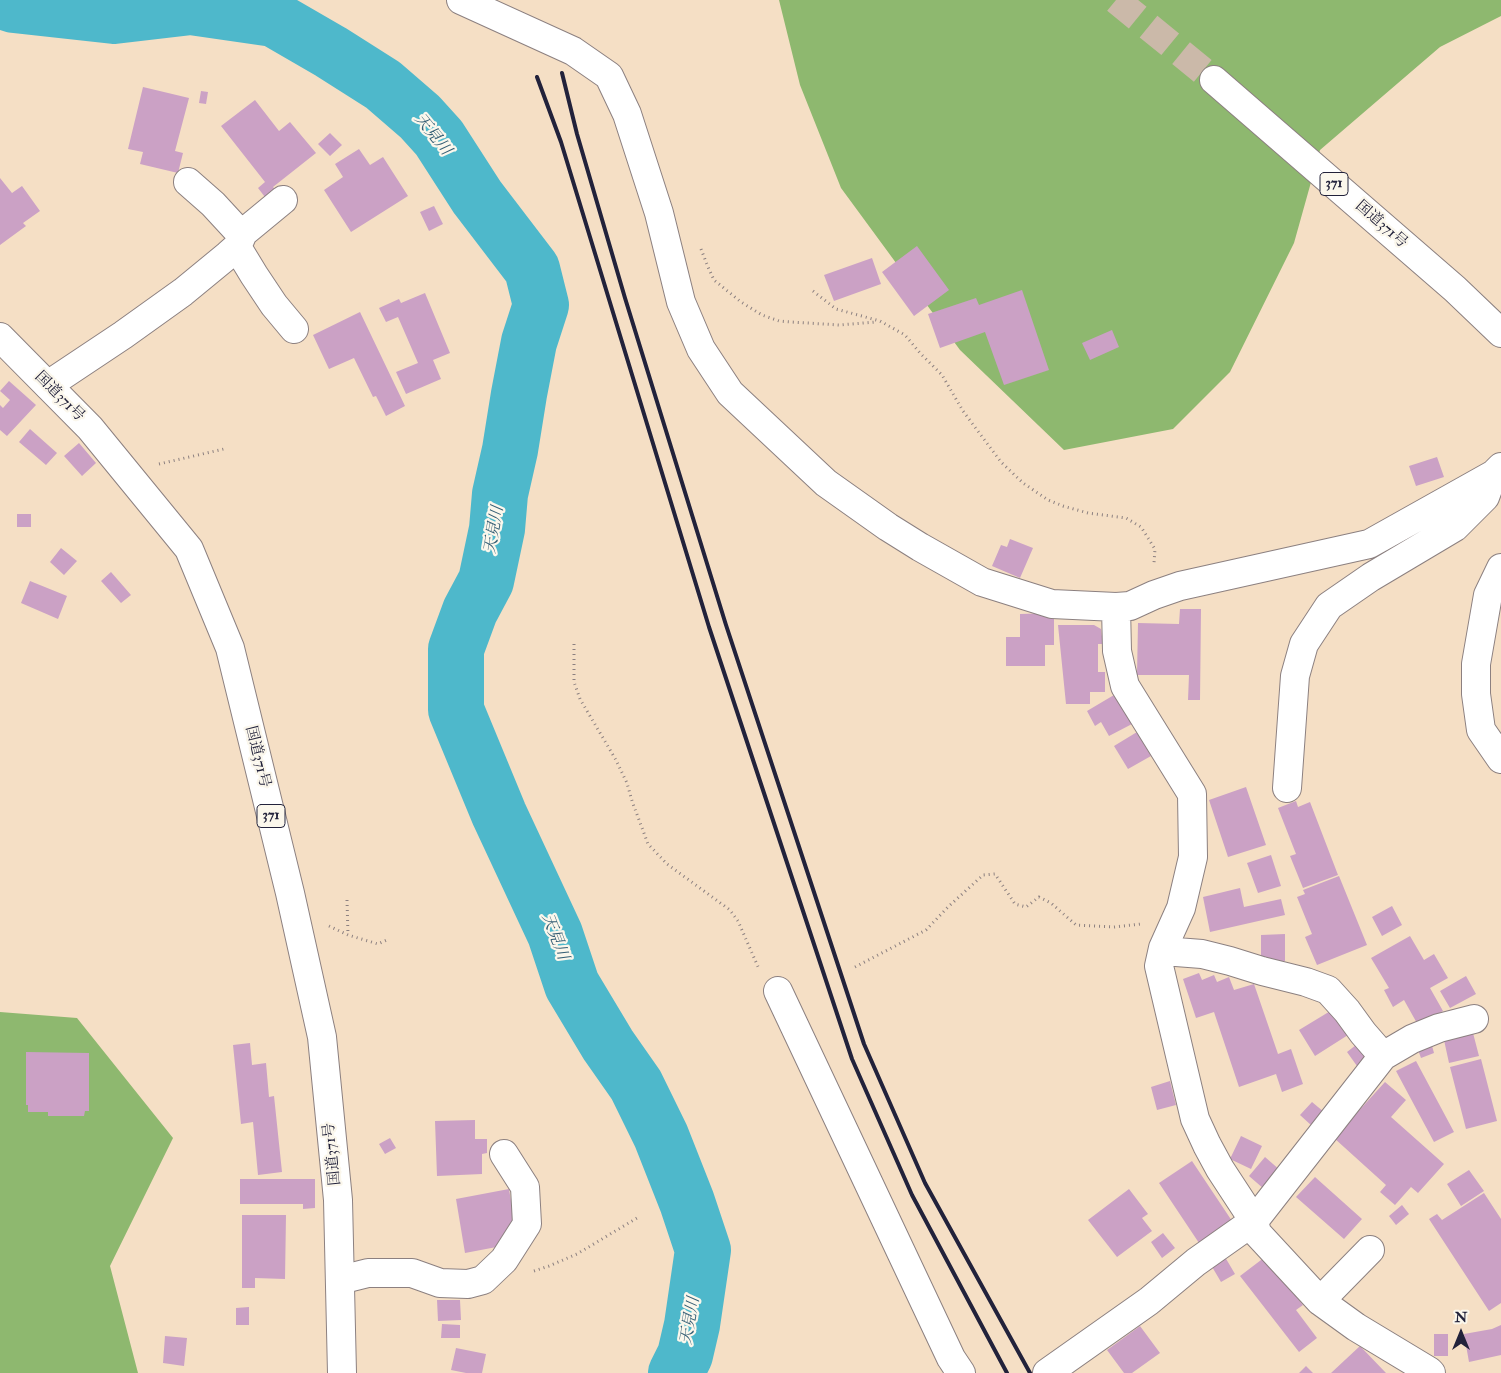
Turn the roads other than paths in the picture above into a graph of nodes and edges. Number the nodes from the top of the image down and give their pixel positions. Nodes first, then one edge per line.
1 (461, 0) edge
2 (1214, 80) tunnel mouth
3 (188, 182) dead end
4 (283, 200) dead end
5 (240, 240) junction
6 (294, 329) dead end
7 (1501, 333) edge
8 (0, 337) edge
9 (48, 385) junction
10 (1497, 471) edge
11 (1501, 568) edge
12 (1116, 607) junction
13 (1501, 760) edge
14 (1287, 788) dead end
15 (1164, 948) junction
16 (770, 983) road end
17 (1474, 1019) dead end
18 (1383, 1056) junction
19 (504, 1154) dead end
20 (1254, 1221) junction
21 (1370, 1250) dead end
22 (340, 1280) junction
23 (1320, 1301) junction
24 (342, 1373) edge
25 (961, 1373) edge
26 (1047, 1373) edge
27 (1431, 1373) edge

1 - 12 main road
2 - 7 main road, 国道371号 / 371
3 - 5 main road
4 - 5 main road
5 - 6 main road
5 - 9 main road
8 - 9 main road, 国道371号 / 371
9 - 22 main road, 国道371号 / 371
10 - 12 main road
10 - 14 main road
11 - 13 main road
12 - 15 main road
15 - 18 main road
15 - 20 main road
16 - 25 main road
17 - 18 main road
18 - 20 main road
19 - 22 main road
20 - 23 main road
20 - 26 main road
21 - 23 main road
22 - 24 main road, 国道371号 / 371
23 - 27 main road

